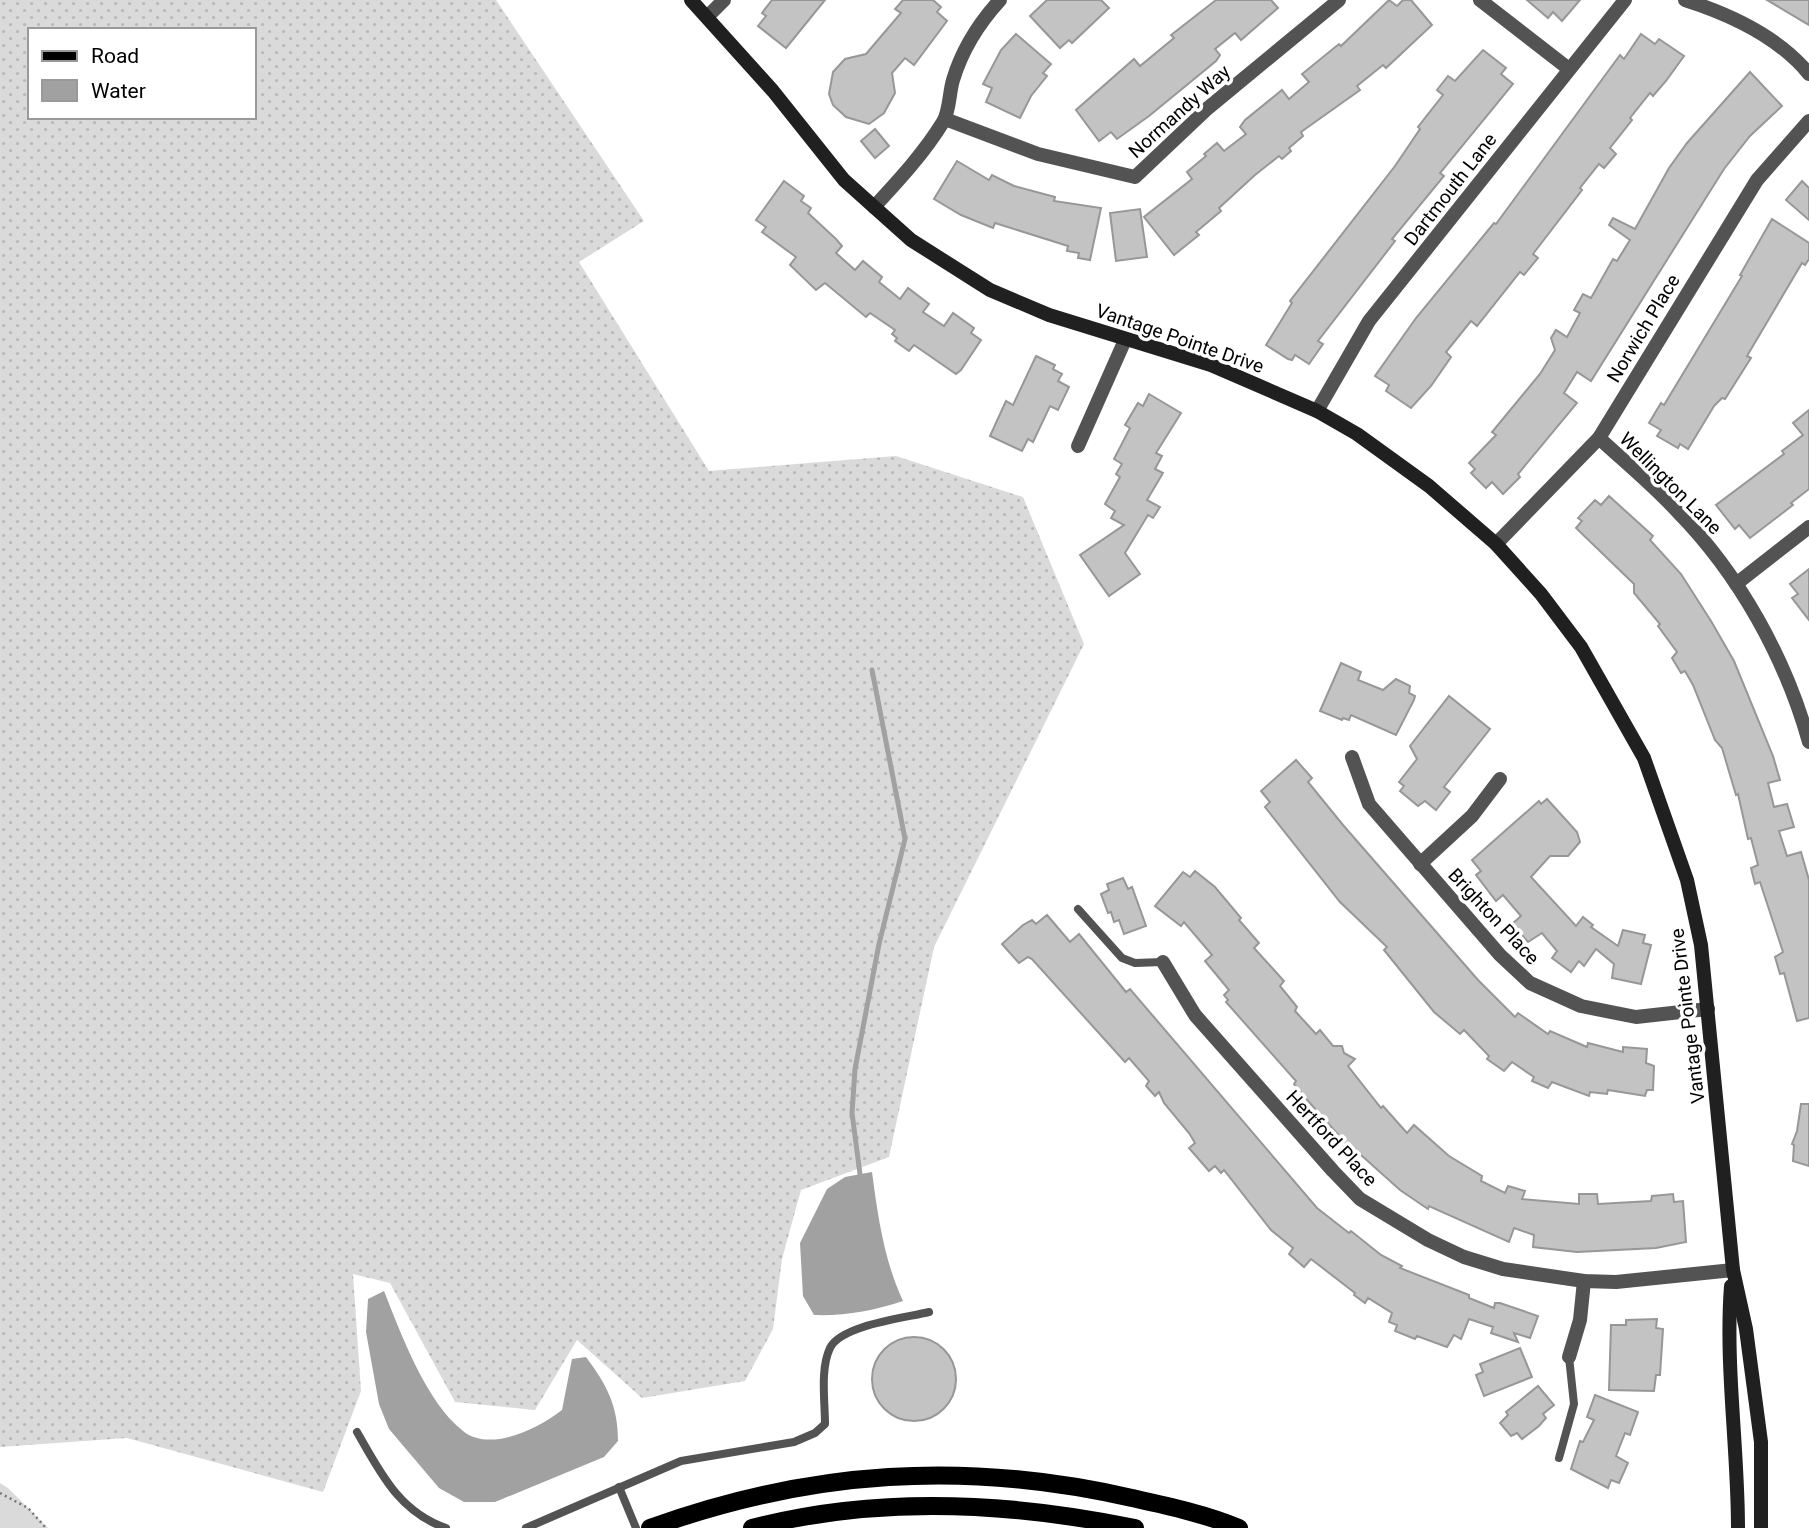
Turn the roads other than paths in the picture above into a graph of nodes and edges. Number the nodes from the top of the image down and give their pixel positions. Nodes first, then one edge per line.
1 (691, 0) edge
2 (724, 0) edge
3 (1000, 0) edge
4 (1339, 0) edge
5 (1480, 0) edge
6 (1625, 0) edge
7 (1685, 0) edge
8 (707, 17) junction
9 (1569, 69) junction
10 (1809, 74) edge
11 (945, 120) junction
12 (1809, 121) edge
13 (874, 207) junction
14 (1125, 340) junction
15 (1317, 411) junction
16 (1599, 438) junction
17 (1078, 446) dead end
18 (1809, 527) edge
19 (1496, 544) junction
20 (1736, 584) junction
21 (1804, 704) edge
22 (1809, 742) edge
23 (1352, 757) dead end
24 (1500, 779) dead end
25 (1420, 864) junction
26 (1078, 909) dead end
27 (1163, 962) joint
28 (1708, 1009) junction
29 (1732, 1270) junction
30 (1584, 1281) junction
31 (929, 1312) dead end
32 (1569, 1357) joint
33 (357, 1432) dead end
34 (1559, 1458) dead end
35 (619, 1487) junction
36 (446, 1528) edge
37 (526, 1528) edge
38 (636, 1528) edge
39 (650, 1528) edge
40 (752, 1528) edge
41 (1135, 1528) edge
42 (1239, 1528) edge
43 (1738, 1528) edge
44 (1761, 1528) edge

1 - 8 street, Vantage Pointe Drive
2 - 8 street
3 - 11 street
4 - 11 street, Normandy Way
5 - 9 street
6 - 9 street, Dartmouth Lane
7 - 10 street
8 - 13 street, Vantage Pointe Drive
9 - 15 street, Dartmouth Lane
11 - 13 street
12 - 16 street, Norwich Place
13 - 14 street, Vantage Pointe Drive
14 - 15 street, Vantage Pointe Drive
14 - 17 street
15 - 19 street, Vantage Pointe Drive
16 - 19 street, Norwich Place
16 - 20 street, Wellington Lane
18 - 20 street
19 - 28 street, Vantage Pointe Drive
20 - 21 street, Wellington Lane
21 - 22 street, Wellington Lane
23 - 25 street, Brighton Place
24 - 25 street
25 - 28 street, Brighton Place
26 - 27 lane
27 - 30 street, Hertford Place
28 - 29 street, Vantage Pointe Drive
29 - 30 street, Hertford Place
29 - 43 street, Vantage Pointe Drive
29 - 44 street, Vantage Pointe Drive
30 - 32 street
31 - 35 lane
32 - 34 lane
33 - 36 lane
35 - 37 lane
35 - 38 lane
39 - 42 main road
40 - 41 main road

